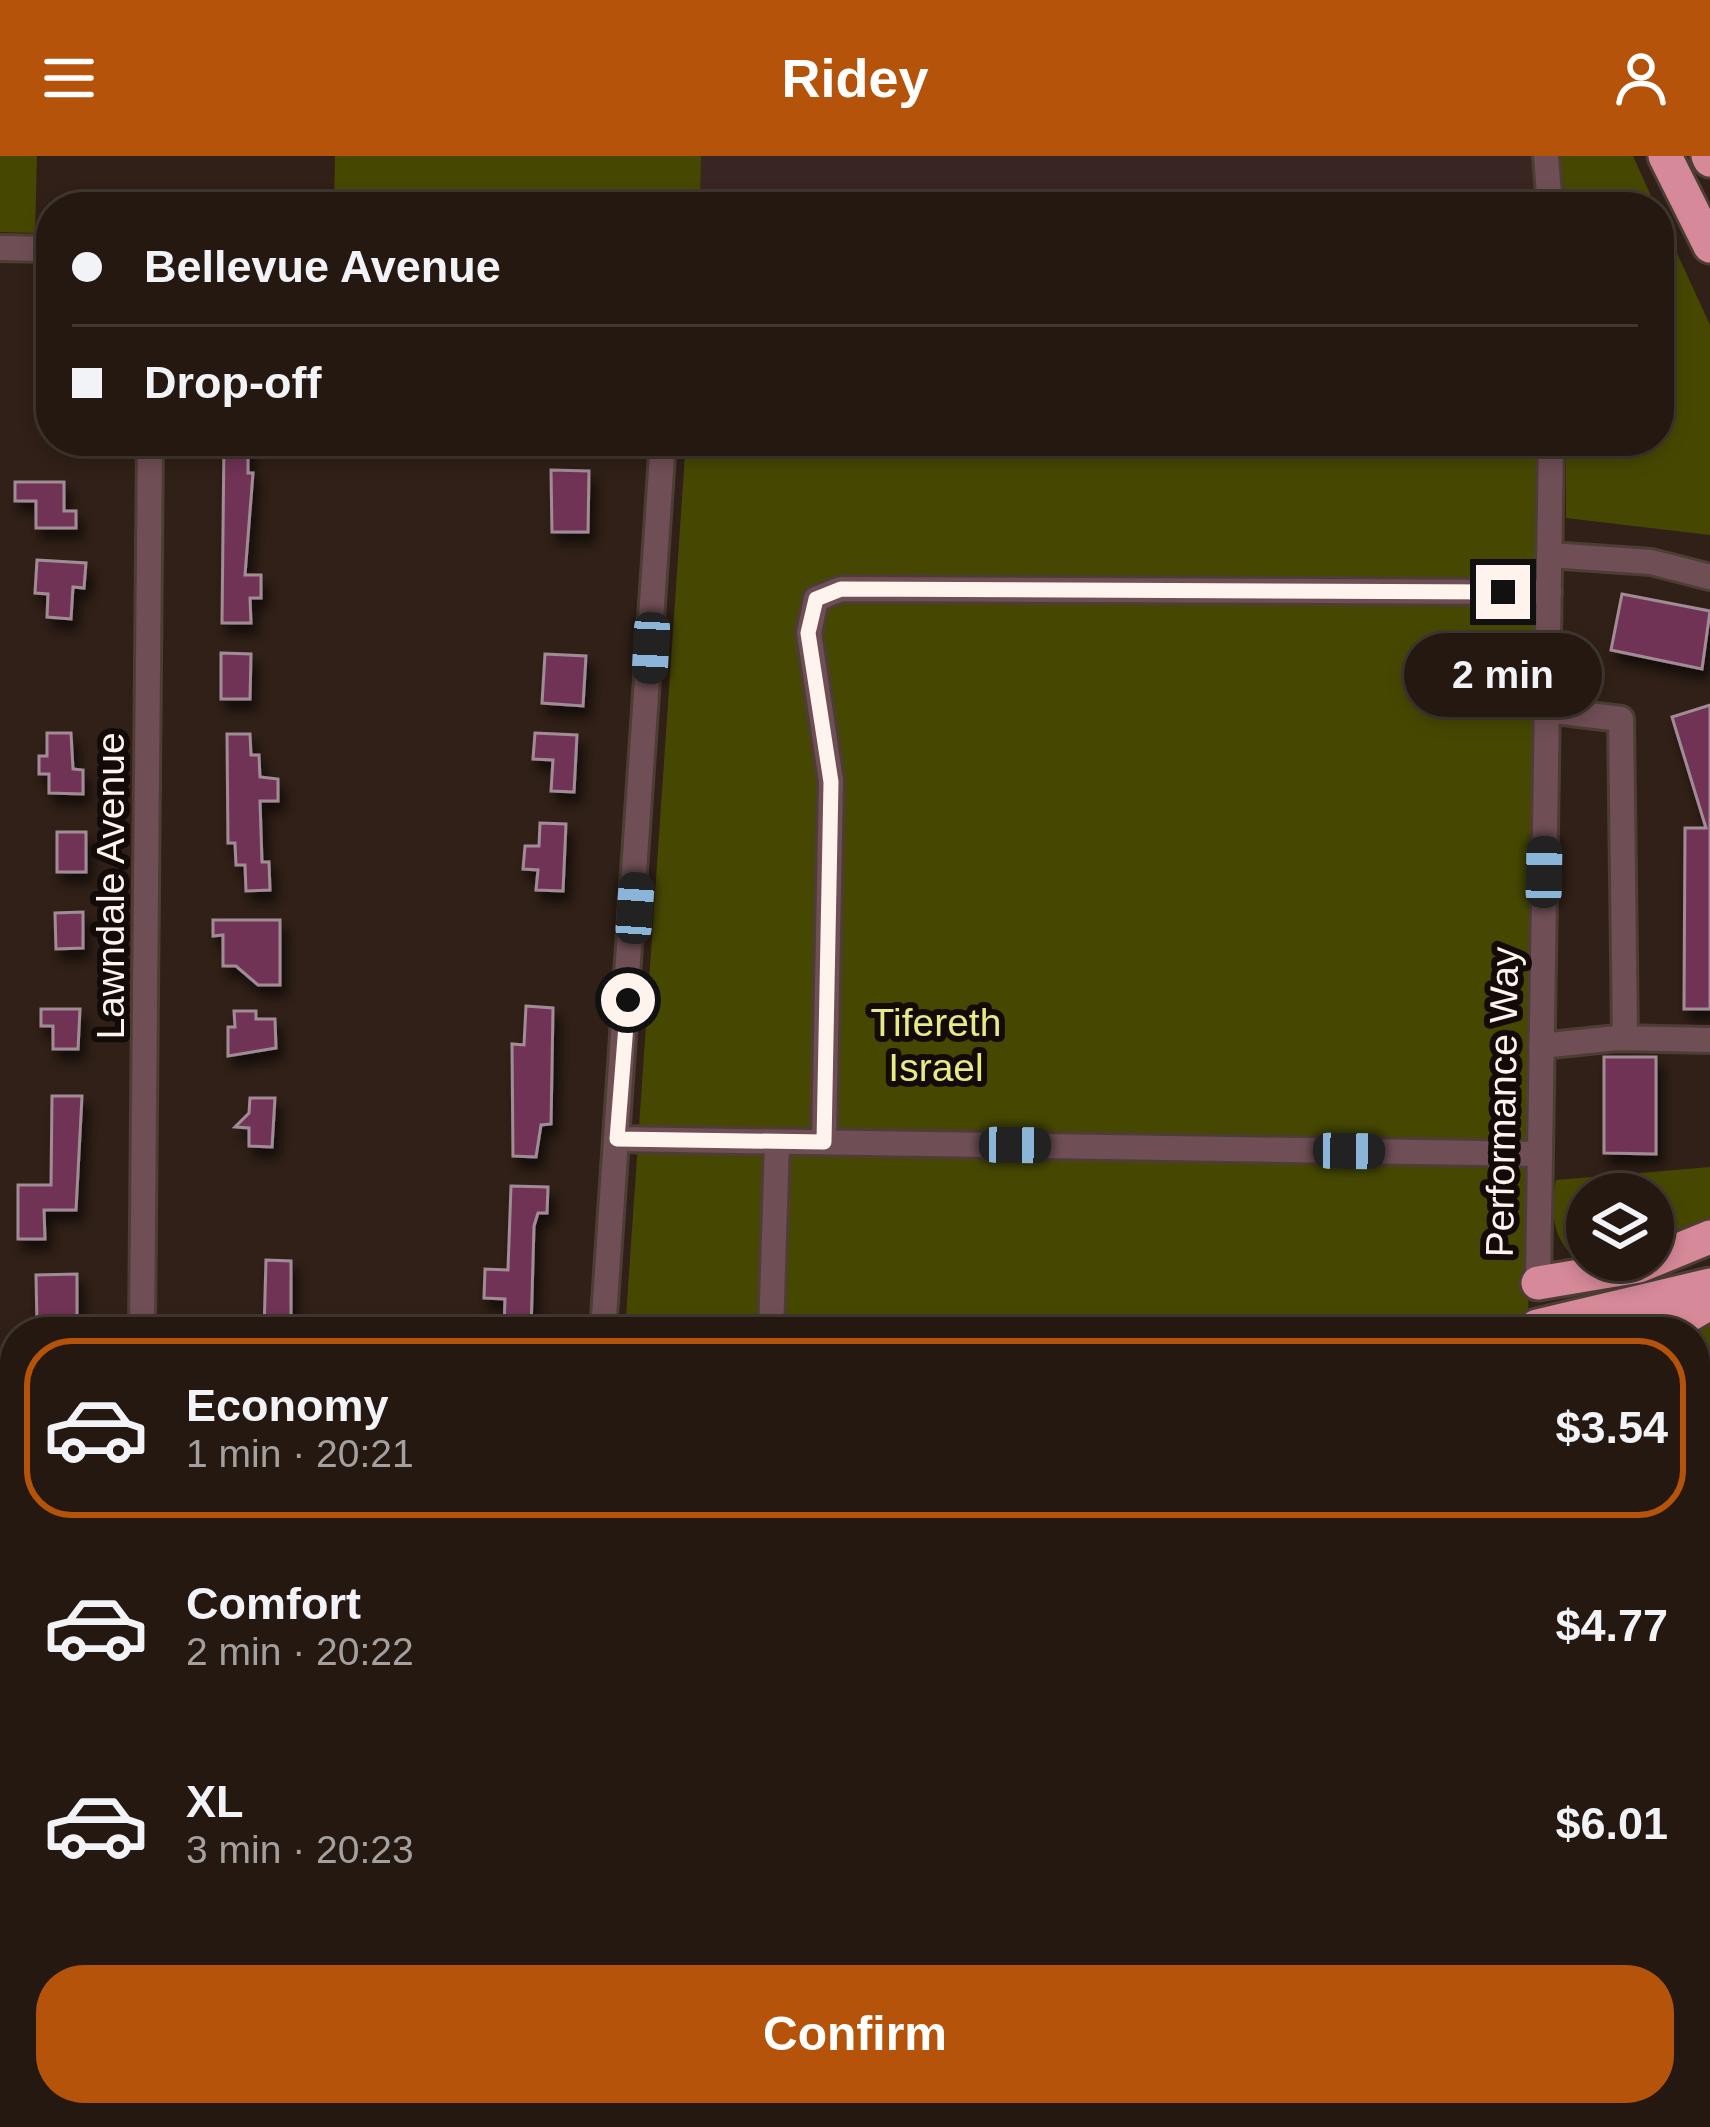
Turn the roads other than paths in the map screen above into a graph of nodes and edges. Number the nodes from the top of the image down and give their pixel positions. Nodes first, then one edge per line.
1 (1546, 156) edge
2 (1665, 156) edge
3 (1549, 192) edge
4 (1710, 246) edge
5 (0, 248) edge
6 (36, 249) edge
7 (150, 456) edge
8 (662, 456) edge
9 (1551, 456) edge
10 (1549, 555) junction
11 (1710, 577) edge
12 (1549, 592) junction
13 (1546, 710) junction
14 (1625, 1038) junction
15 (1710, 1040) edge
16 (1541, 1046) junction
17 (617, 1139) junction
18 (777, 1142) junction
19 (824, 1142) junction
20 (1539, 1154) junction
21 (1710, 1237) edge
22 (1538, 1283) junction
23 (1710, 1285) edge
24 (142, 1317) edge
25 (604, 1317) edge
26 (771, 1317) edge
27 (1537, 1317) edge
28 (1584, 1317) edge

1 - 3 street
2 - 4 highway
5 - 6 street
7 - 24 street, Lawndale Avenue
8 - 17 street
9 - 10 street, Performance Way
10 - 11 street
10 - 12 street, Performance Way
12 - 13 street, Performance Way
12 - 19 street
13 - 14 street
13 - 16 street, Performance Way
14 - 15 street
14 - 16 street
16 - 20 street, Performance Way
17 - 18 street
17 - 25 street
18 - 19 street
18 - 26 street
19 - 20 street
20 - 22 street, Performance Way
21 - 22 highway
22 - 27 main road, Performance Way
23 - 28 highway

